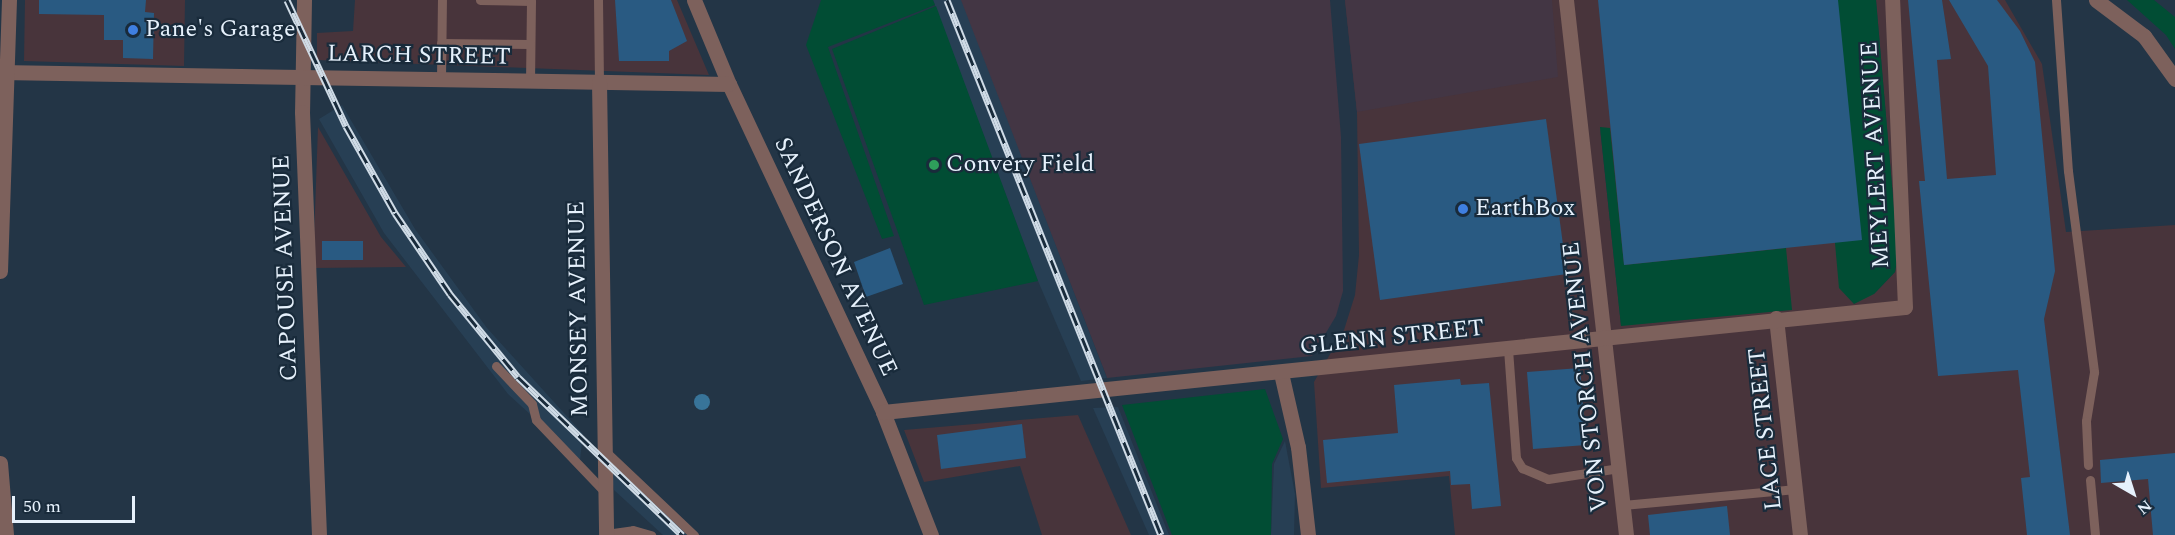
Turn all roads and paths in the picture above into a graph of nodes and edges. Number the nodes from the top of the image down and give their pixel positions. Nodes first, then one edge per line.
1 (9, 0) edge
2 (304, 0) edge
3 (442, 0) edge
4 (480, 0) edge
5 (598, 0) edge
6 (694, 0) edge
7 (1566, 0) edge
8 (1892, 0) edge
9 (2056, 0) edge
10 (2096, 0) edge
11 (441, 43) junction
12 (530, 44) junction
13 (4, 72) edge
14 (303, 76) junction
15 (441, 79) junction
16 (2175, 79) edge
17 (530, 81) junction
18 (599, 82) junction
19 (729, 84) junction
20 (0, 271) edge
21 (1905, 307) joint
22 (1776, 318) junction
23 (1606, 340) junction
24 (1508, 349) junction
25 (496, 366) dead end
26 (1281, 373) junction
27 (883, 412) junction
28 (603, 450) junction
29 (0, 462) edge
30 (2088, 465) dead end
31 (1619, 468) junction
32 (2090, 480) dead end
33 (1795, 489) junction
34 (603, 490) junction
35 (1623, 505) junction
36 (4, 526) edge
37 (319, 535) edge
38 (606, 535) edge
39 (651, 535) edge
40 (694, 535) edge
41 (931, 535) edge
42 (1308, 535) edge
43 (1626, 535) edge
44 (1800, 535) edge
45 (2095, 535) edge

1 - 13 street
2 - 14 street, CAPOUSE AVENUE
3 - 11 lane
4 - 12 lane
5 - 18 lane
6 - 19 street, SANDERSON AVENUE
7 - 23 street, VON STORCH AVENUE
8 - 21 street, MEYLERT AVENUE
9 - 30 lane
10 - 16 street
11 - 12 lane
11 - 15 lane
12 - 17 lane
13 - 14 street, LARCH STREET
13 - 20 street
14 - 15 street, LARCH STREET
14 - 37 street, CAPOUSE AVENUE
15 - 17 street, LARCH STREET
17 - 18 street, LARCH STREET
18 - 19 street, LARCH STREET
18 - 28 street, MONSEY AVENUE
19 - 27 street, SANDERSON AVENUE
21 - 22 street, GLENN STREET
22 - 23 street, GLENN STREET
22 - 33 street, LACE STREET
23 - 24 street, GLENN STREET
23 - 31 street, VON STORCH AVENUE
24 - 26 street, GLENN STREET
24 - 31 lane
25 - 34 lane
26 - 27 street, GLENN STREET
26 - 42 street
27 - 41 street, SANDERSON AVENUE
28 - 34 street, MONSEY AVENUE
28 - 40 lane
29 - 36 street
31 - 35 street, VON STORCH AVENUE
32 - 45 lane
33 - 35 lane
33 - 44 street, LACE STREET
34 - 38 street, MONSEY AVENUE
35 - 43 street, VON STORCH AVENUE
38 - 39 lane

